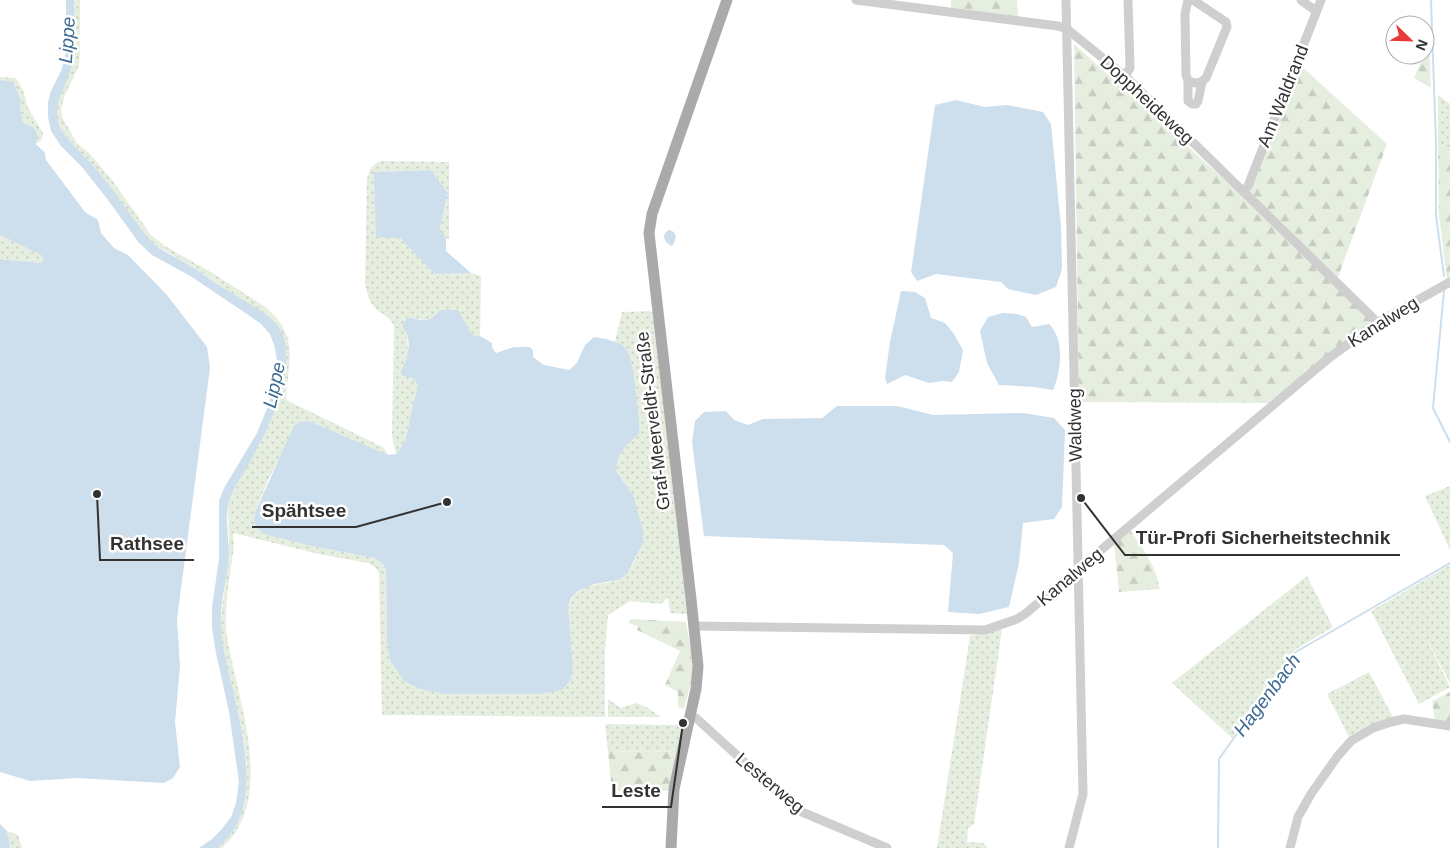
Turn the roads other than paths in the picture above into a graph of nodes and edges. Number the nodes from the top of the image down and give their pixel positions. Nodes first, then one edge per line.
1 (727, 0) edge
2 (856, 0) edge
3 (1066, 0) edge
4 (1128, 0) edge
5 (1188, 0) edge
6 (1193, 0) edge
7 (1301, 0) edge
8 (1321, 0) edge
9 (1316, 11) junction
10 (1067, 29) junction
11 (1125, 76) junction
12 (1188, 81) junction
13 (1202, 82) junction
14 (1244, 191) junction
15 (1450, 282) edge
16 (1377, 323) junction
17 (1079, 569) junction
18 (694, 626) junction
19 (690, 716) junction
20 (1450, 726) edge
21 (870, 845) edge
22 (672, 848) edge
23 (887, 848) edge
24 (1069, 848) edge
25 (1290, 848) edge

1 - 18 main road, Graf-Meerveldt-Straße
2 - 10 street, Doppheideweg
3 - 10 street, Waldweg
4 - 11 street
5 - 12 street
6 - 13 street
7 - 9 street
8 - 9 street, Am Waldrand
9 - 14 street, Am Waldrand
10 - 11 street, Doppheideweg
10 - 17 street, Waldweg
11 - 14 street, Doppheideweg
12 - 13 street
12 - 13 street
14 - 16 street, Doppheideweg
15 - 16 street, Kanalweg
16 - 17 street, Kanalweg
17 - 18 street, Kanalweg
17 - 24 street, Waldweg
18 - 19 main road, Graf-Meerveldt-Straße
19 - 21 street, Lesterweg
19 - 22 main road, Graf-Meerveldt-Straße
20 - 25 street
21 - 23 street, Lesterweg

